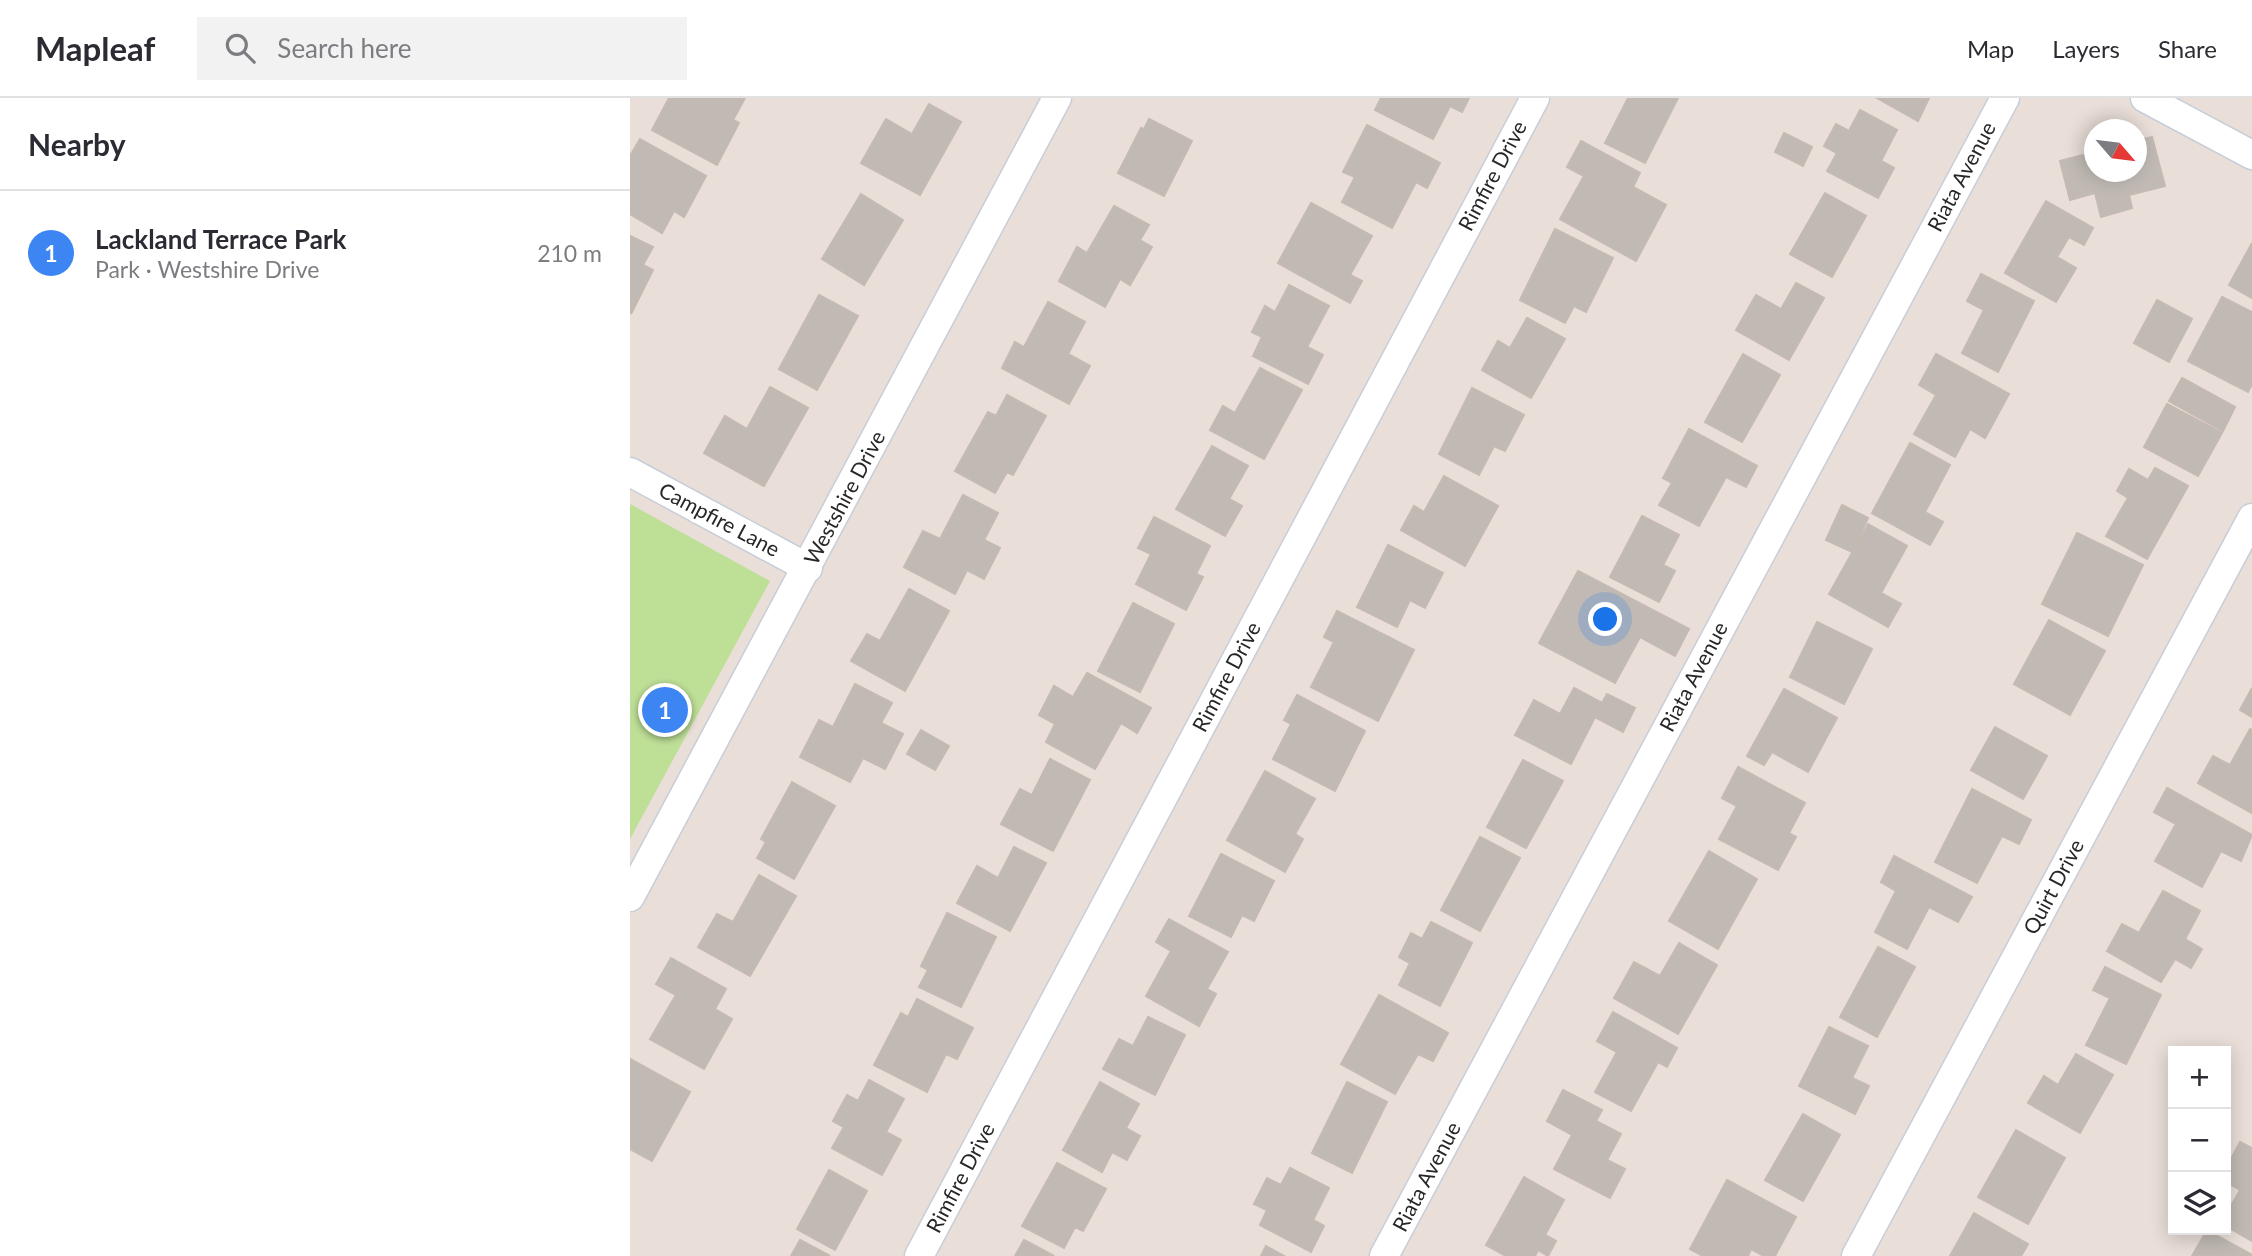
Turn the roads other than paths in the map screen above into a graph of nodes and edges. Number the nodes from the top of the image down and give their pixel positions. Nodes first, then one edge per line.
1 (1057, 98) edge
2 (1535, 98) edge
3 (2005, 98) edge
4 (2145, 98) edge
5 (2252, 155) edge
6 (630, 472) edge
7 (2252, 518) edge
8 (808, 568) junction
9 (630, 897) edge
10 (919, 1256) edge
11 (1384, 1256) edge
12 (1856, 1256) edge

1 - 8 street, Westshire Drive
2 - 10 street, Rimfire Drive
3 - 11 street, Riata Avenue
4 - 5 street
6 - 8 street, Campfire Lane
7 - 12 street, Quirt Drive
8 - 9 street, Westshire Drive

